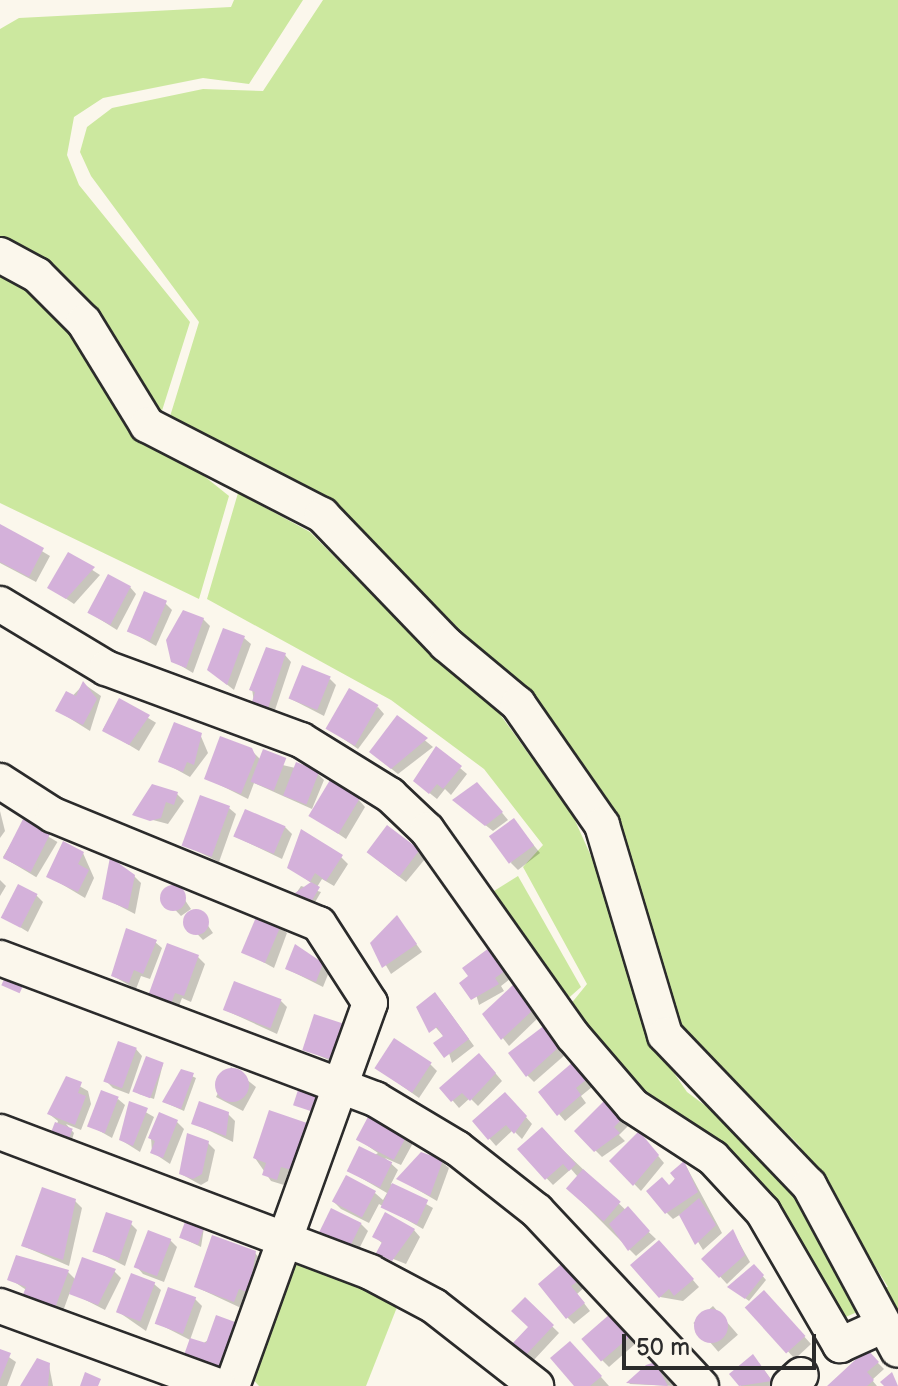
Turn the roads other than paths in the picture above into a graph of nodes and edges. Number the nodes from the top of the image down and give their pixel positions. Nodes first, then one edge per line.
1 (0, 255) edge
2 (0, 604) edge
3 (0, 781) edge
4 (0, 958) edge
5 (342, 1088) junction
6 (0, 1132) edge
7 (288, 1238) junction
8 (0, 1306) edge
9 (891, 1338) edge
10 (219, 1386) edge
11 (232, 1386) edge
12 (536, 1386) edge
13 (701, 1386) edge

1 - 9 street
2 - 9 street
3 - 5 street
4 - 5 street
5 - 7 street
5 - 13 street
6 - 7 street
7 - 11 street
7 - 12 street
8 - 10 street

